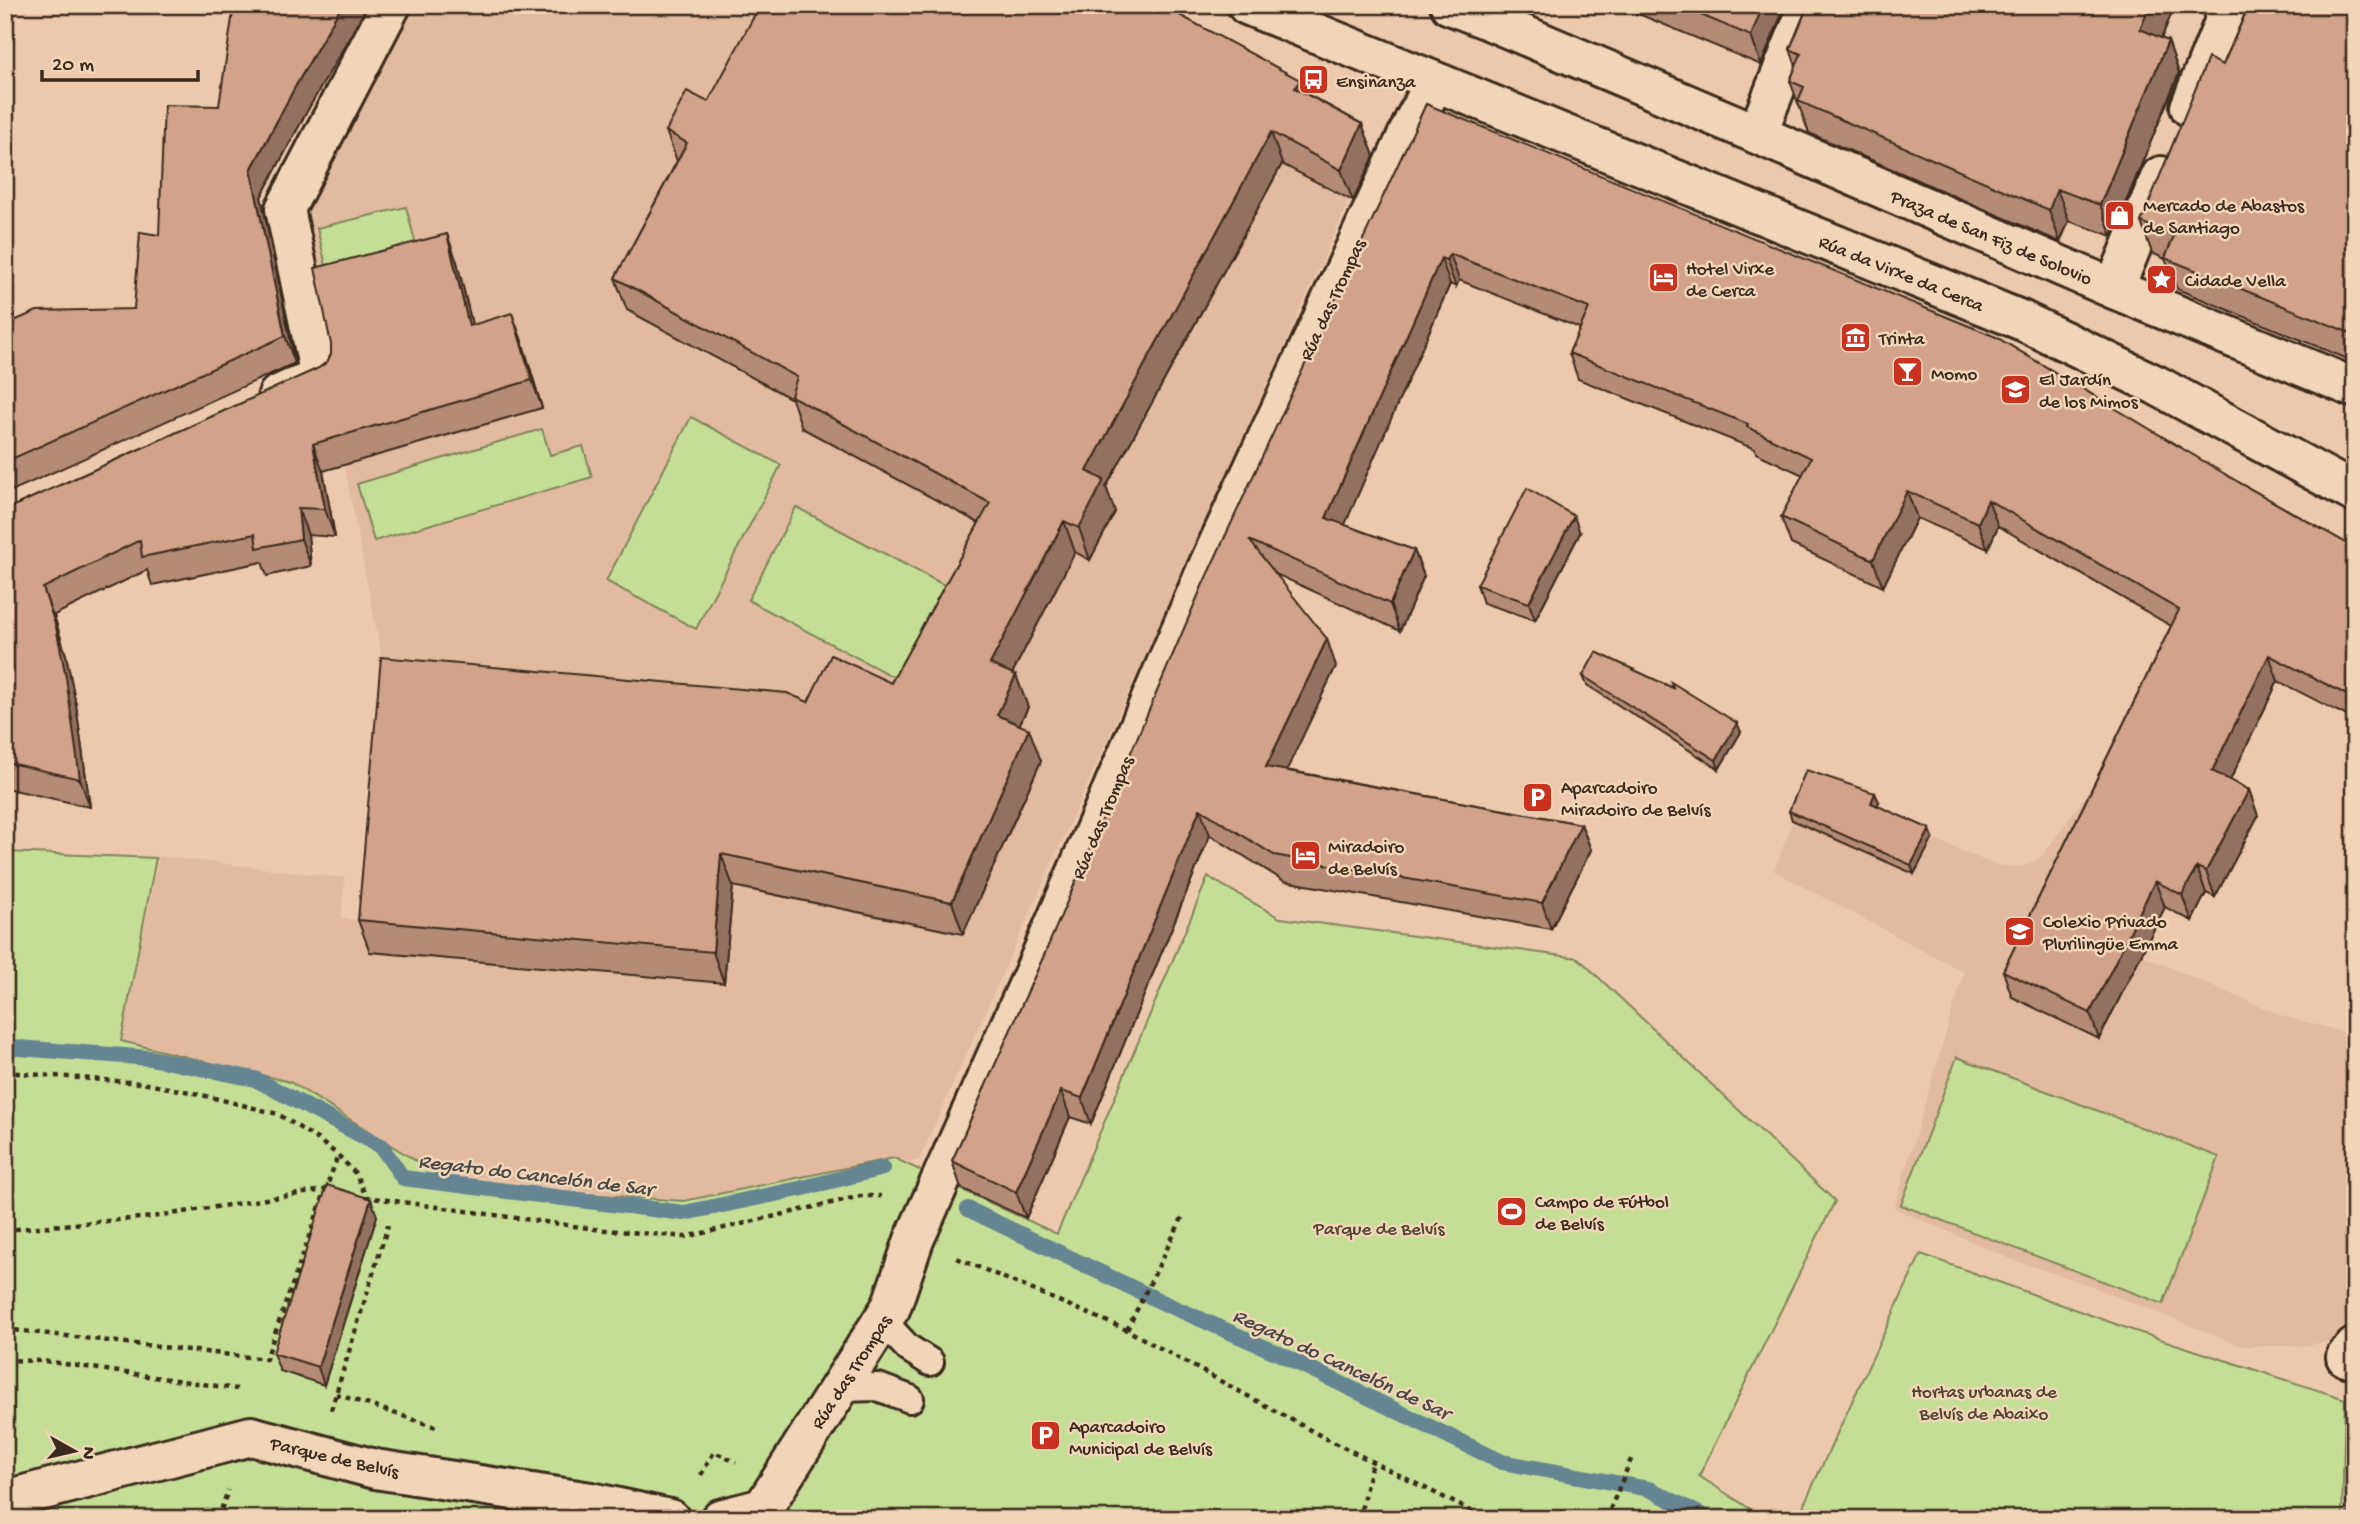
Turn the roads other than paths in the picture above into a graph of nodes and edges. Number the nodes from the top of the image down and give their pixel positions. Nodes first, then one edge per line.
1 (391, 5) edge
2 (1247, 5) edge
3 (1450, 5) edge
4 (1809, 5) edge
5 (2231, 5) edge
6 (1487, 12) edge
7 (1435, 82) junction
8 (1757, 134) junction
9 (2115, 289) junction
10 (2355, 388) edge
11 (244, 410) edge
12 (2355, 493) edge
13 (883, 1321) junction
14 (930, 1362) dead end
15 (840, 1388) junction
16 (910, 1399) dead end
17 (5, 1500) edge
18 (726, 1518) edge
19 (670, 1519) edge

1 - 11 street
2 - 7 street, Rúa da Virxe da Cerca
3 - 6 street, Praza de San Fiz de Solovio
4 - 8 street
5 - 9 street
6 - 8 street, Praza de San Fiz de Solovio
7 - 12 street, Rúa da Virxe da Cerca
7 - 13 street, Rúa das Trompas
8 - 9 street, Praza de San Fiz de Solovio
9 - 10 street, Praza de San Fiz de Solovio
13 - 14 lane
13 - 15 street, Rúa das Trompas
15 - 16 lane
15 - 18 street, Rúa das Trompas
17 - 19 street, Parque de Belvís

